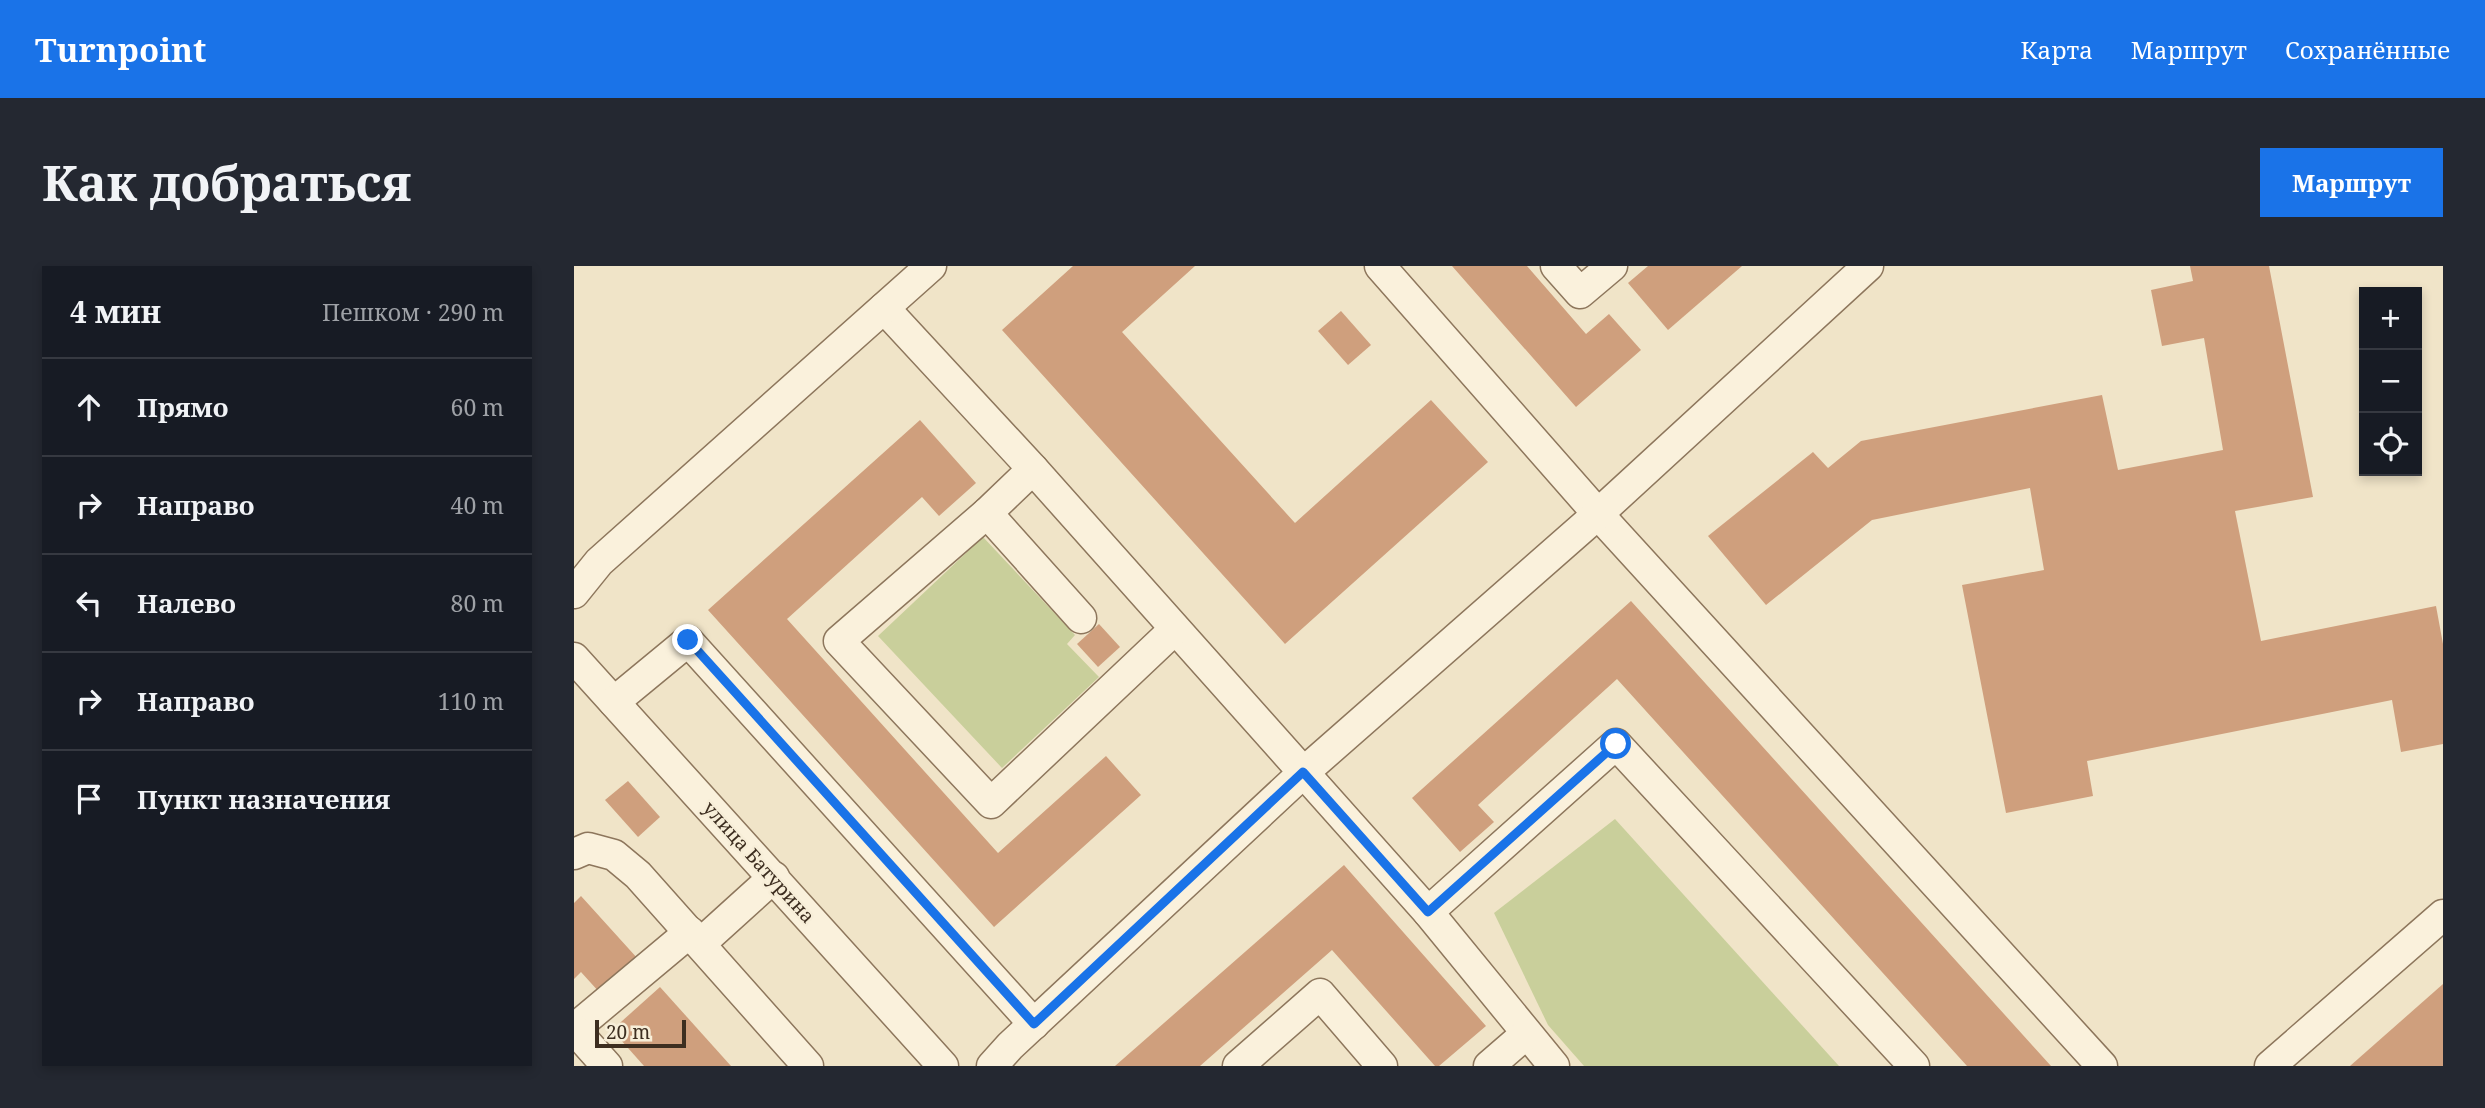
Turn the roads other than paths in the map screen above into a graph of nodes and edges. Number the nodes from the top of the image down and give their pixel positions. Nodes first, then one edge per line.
1 (931, 266) edge
2 (1380, 266) edge
3 (1556, 266) edge
4 (1612, 266) edge
5 (1868, 266) edge
6 (884, 307) junction
7 (1033, 469) junction
8 (987, 513) junction
9 (1598, 514) junction
10 (574, 593) edge
11 (1081, 618) dead end
12 (1175, 629) junction
13 (574, 658) edge
14 (614, 702) junction
15 (1303, 772) junction
16 (574, 854) edge
17 (774, 877) junction
18 (1428, 912) junction
19 (2443, 915) edge
20 (695, 938) junction
21 (1034, 1024) junction
22 (574, 1029) edge
23 (1526, 1034) junction
24 (607, 1066) edge
25 (808, 1066) edge
26 (943, 1066) edge
27 (992, 1066) edge
28 (1238, 1066) edge
29 (1382, 1066) edge
30 (1489, 1066) edge
31 (1554, 1066) edge
32 (1914, 1066) edge
33 (2102, 1066) edge
34 (2270, 1066) edge

1 - 6 street
2 - 9 street
3 - 4 street
5 - 9 street
6 - 7 street
6 - 10 street
7 - 8 street
7 - 12 street
8 - 11 street
8 - 12 street
9 - 15 street
9 - 33 street
12 - 15 street
13 - 14 street, улица Батурина
14 - 17 street, улица Батурина
14 - 21 street
15 - 18 street
15 - 21 street
16 - 20 street
17 - 20 street
17 - 26 street, улица Батурина
18 - 23 street
18 - 32 street
19 - 34 street
20 - 22 street
20 - 25 street
21 - 27 street
22 - 24 street
23 - 30 street
23 - 31 street
28 - 29 street

